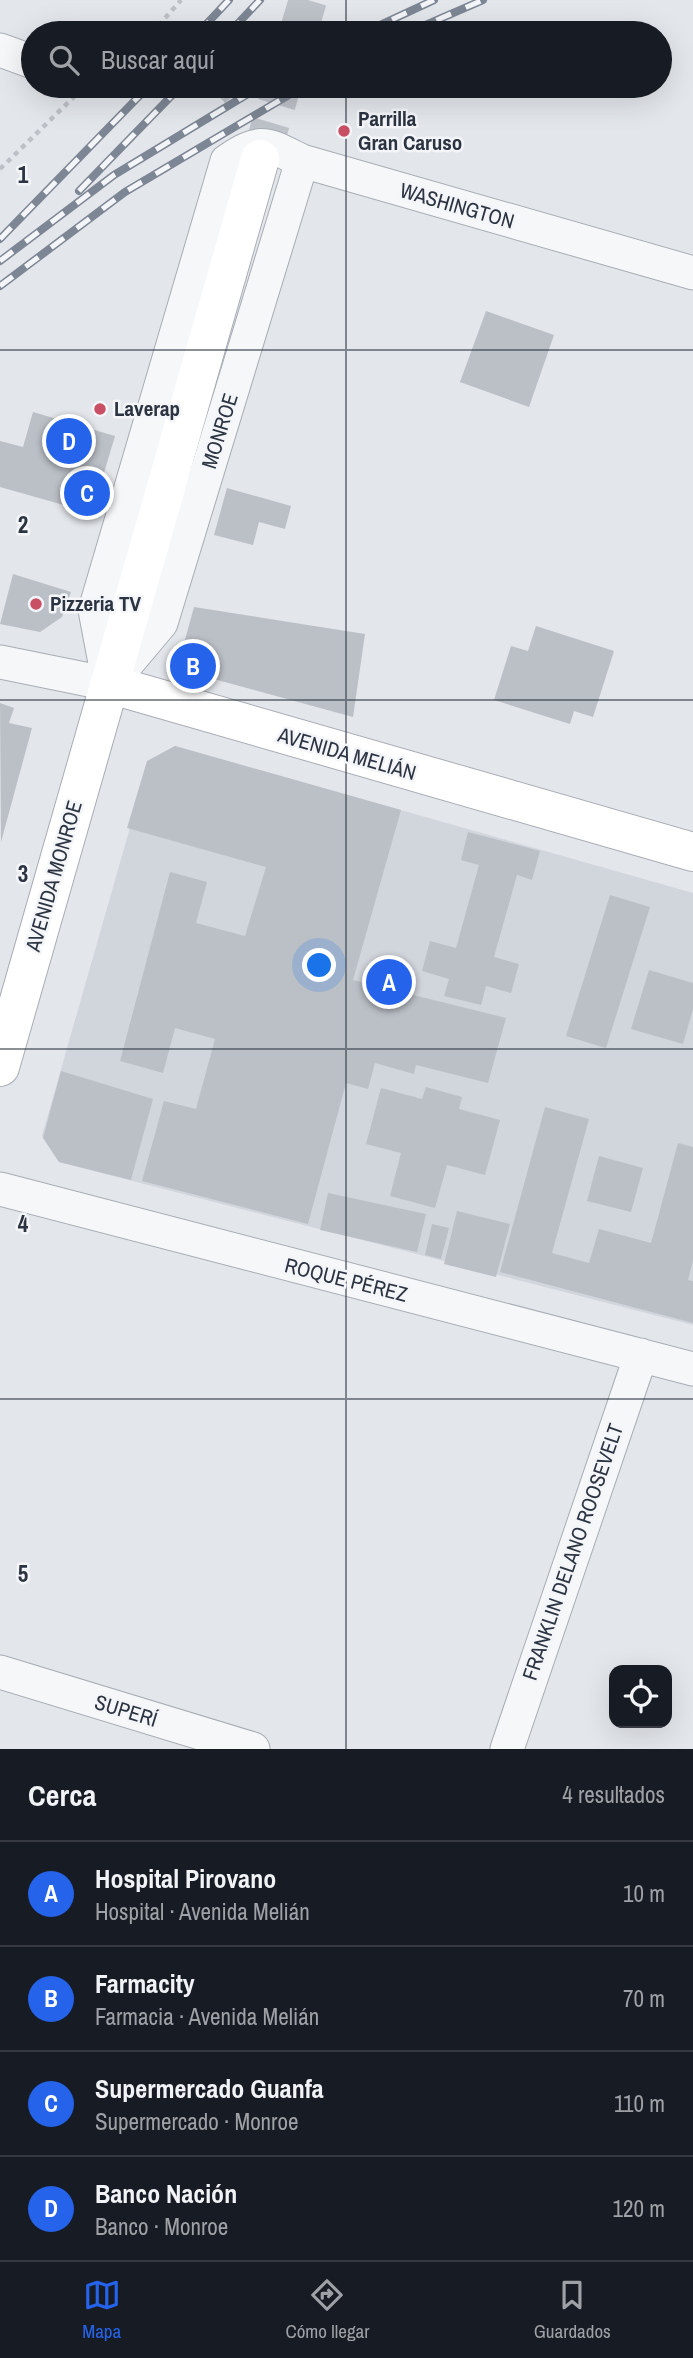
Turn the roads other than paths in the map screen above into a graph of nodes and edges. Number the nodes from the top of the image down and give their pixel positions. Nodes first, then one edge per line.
1 (0, 50) edge
2 (21, 58) edge
3 (244, 160) joint
4 (302, 161) junction
5 (693, 273) edge
6 (0, 662) edge
7 (109, 684) junction
8 (693, 852) edge
9 (0, 1067) edge
10 (0, 1189) edge
11 (641, 1355) junction
12 (693, 1369) edge
13 (0, 1672) edge
14 (253, 1749) edge
15 (506, 1749) edge

1 - 2 street
3 - 4 street, WASHINGTON
3 - 7 main road, MONROE
4 - 5 street, WASHINGTON
4 - 7 street, MONROE
6 - 7 street, AVENIDA MELIÁN
7 - 8 main road, AVENIDA MELIÁN
7 - 9 main road, AVENIDA MONROE
10 - 11 street, ROQUE PÉREZ
11 - 12 street, ROQUE PÉREZ
11 - 15 street, FRANKLIN DELANO ROOSEVELT
13 - 14 street, SUPERÍ

